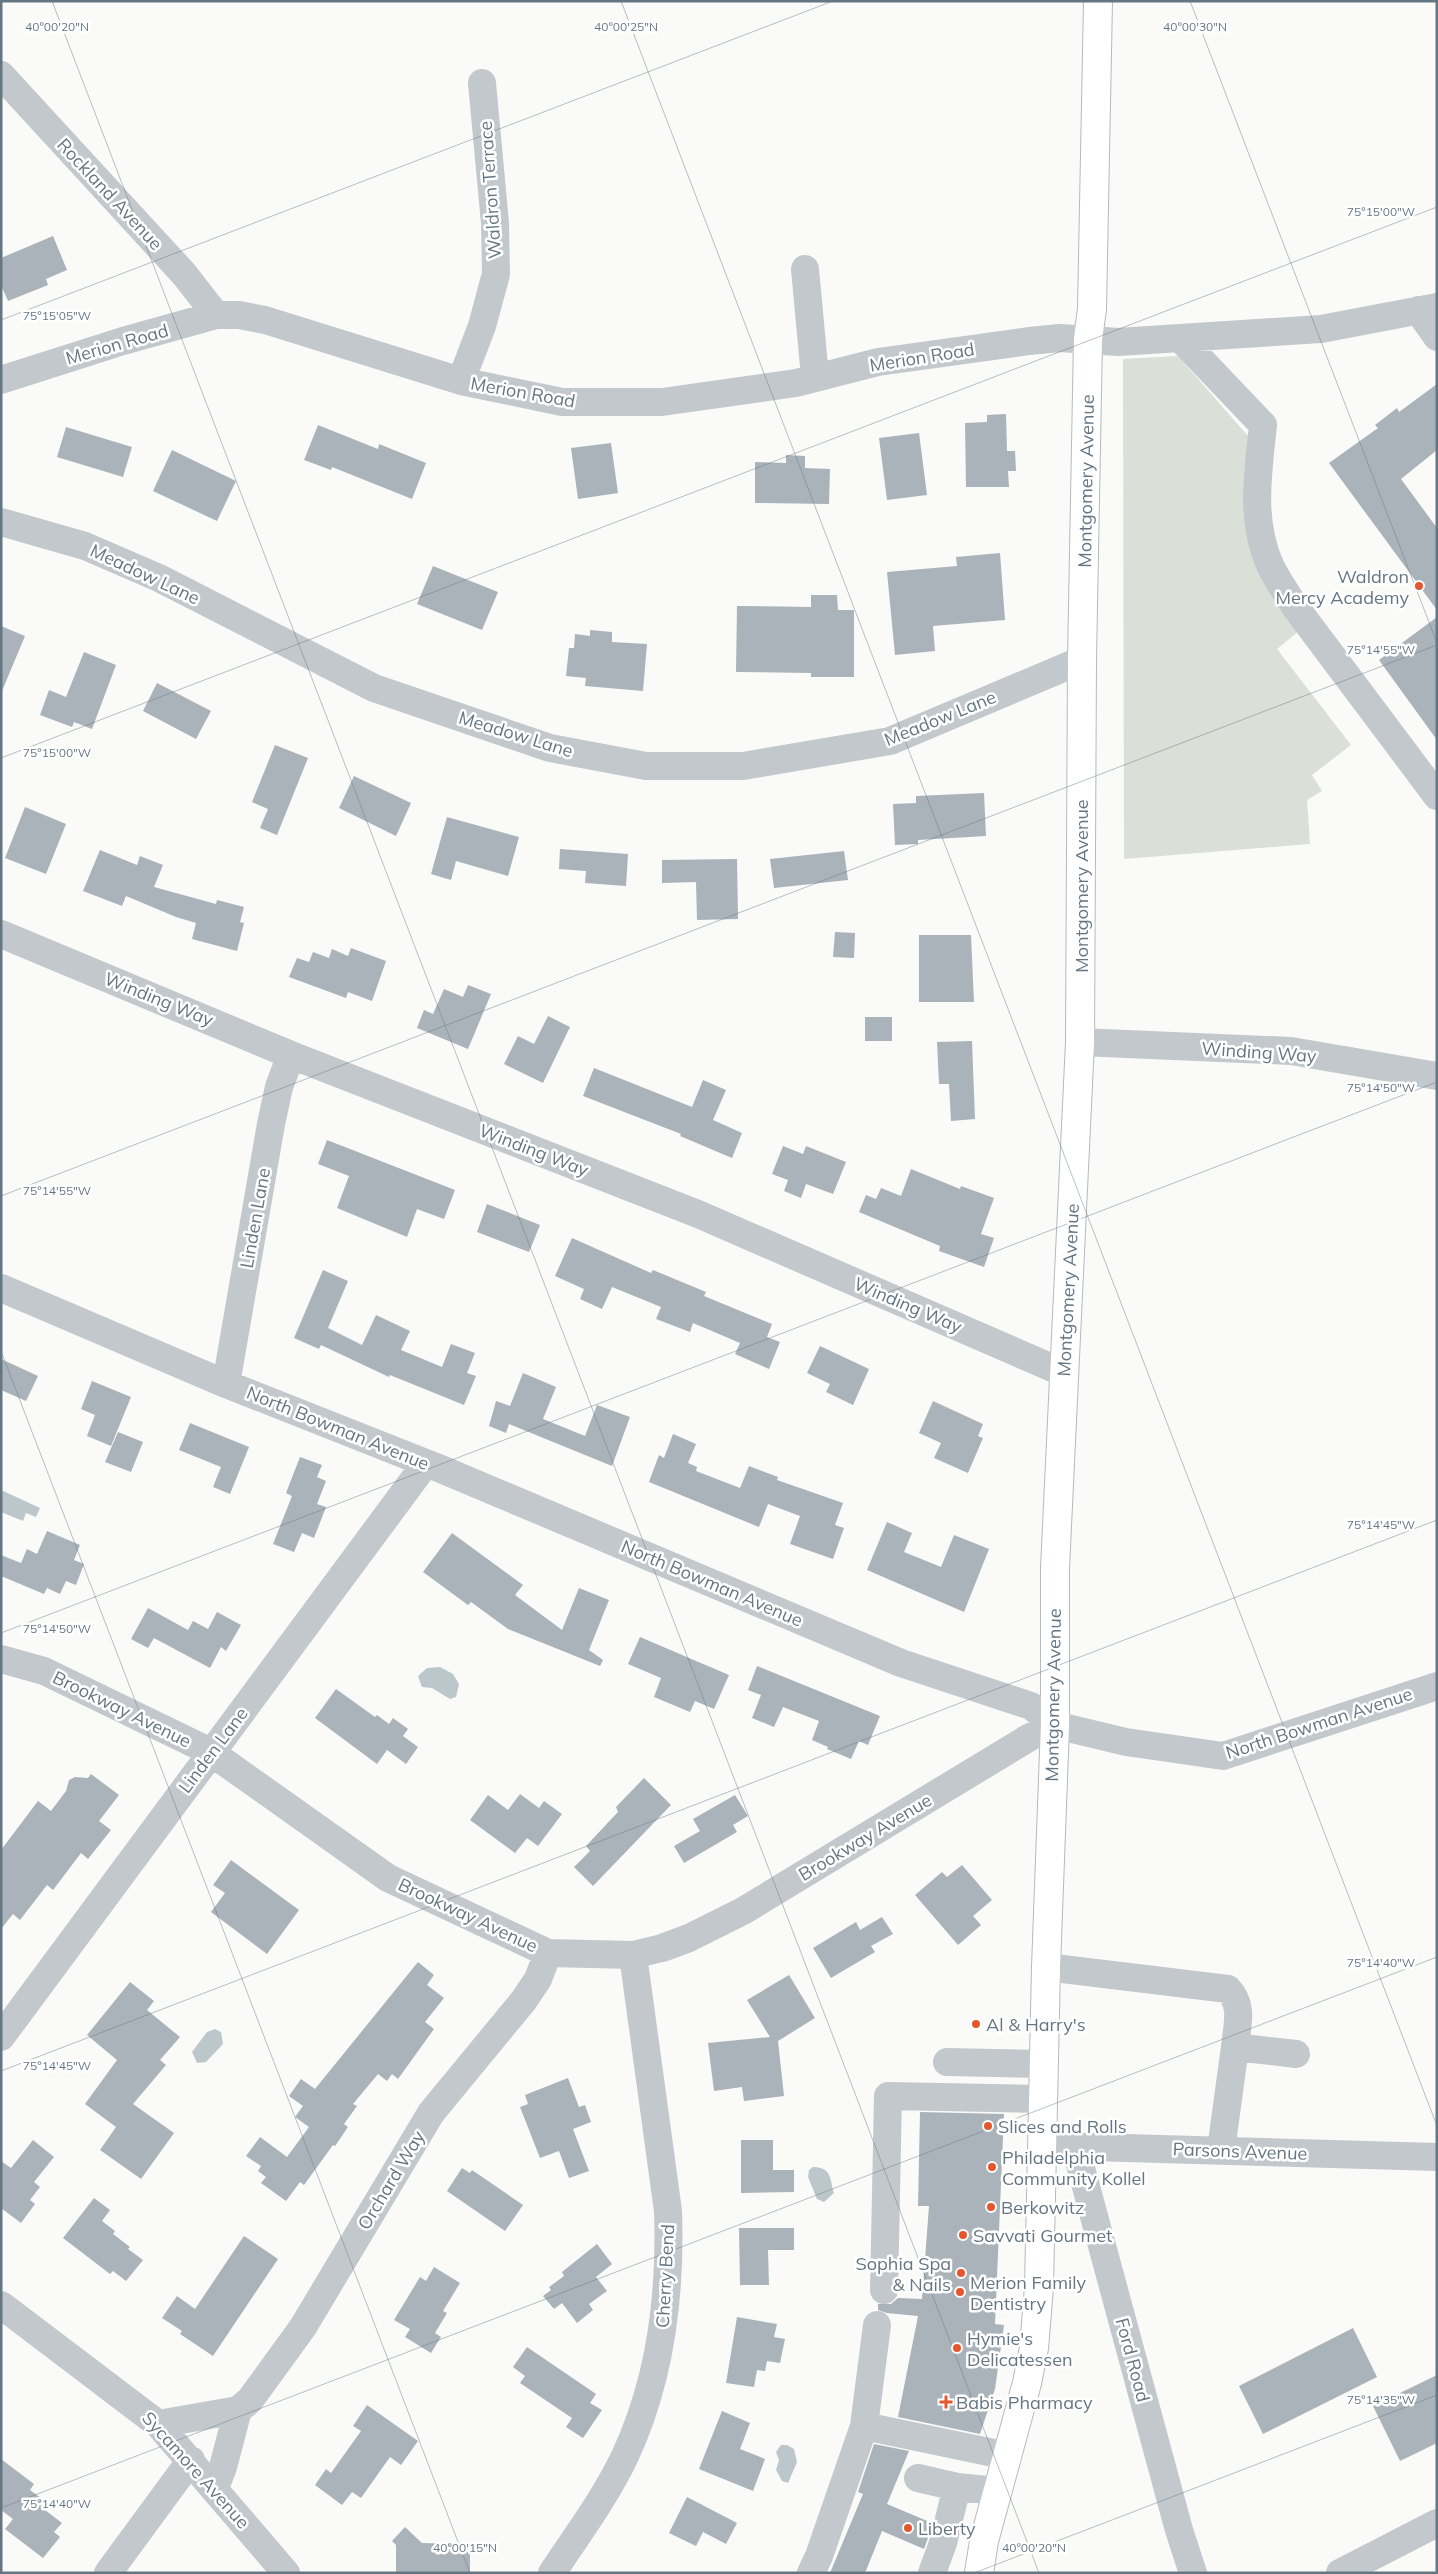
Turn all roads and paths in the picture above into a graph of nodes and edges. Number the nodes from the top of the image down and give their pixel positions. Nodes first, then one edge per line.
1 (1098, 1) edge
2 (1, 75) edge
3 (482, 83) dead end
4 (805, 268) dead end
5 (1428, 309) edge
6 (216, 315) junction
7 (1437, 337) edge
8 (1180, 338) junction
9 (1088, 339) junction
10 (815, 377) junction
11 (1, 380) edge
12 (461, 381) junction
13 (1, 522) edge
14 (1082, 660) junction
15 (1437, 796) edge
16 (1, 934) edge
17 (1080, 1042) junction
18 (291, 1054) junction
19 (1437, 1076) edge
20 (1, 1288) edge
21 (1064, 1373) junction
22 (226, 1384) junction
23 (426, 1463) junction
24 (1, 1659) edge
25 (1437, 1686) edge
26 (1055, 1725) junction
27 (211, 1752) junction
28 (548, 1953) junction
29 (633, 1955) junction
30 (1046, 1967) junction
31 (1, 2038) edge
32 (1235, 2047) junction
33 (1296, 2054) dead end
34 (947, 2062) dead end
35 (1044, 2064) junction
36 (1043, 2099) junction
37 (1043, 2145) junction
38 (1075, 2146) junction
39 (1221, 2150) junction
40 (1437, 2157) edge
41 (884, 2290) dead end
42 (1, 2305) edge
43 (877, 2325) dead end
44 (238, 2410) junction
45 (158, 2424) junction
46 (864, 2426) junction
47 (1008, 2456) junction
48 (191, 2460) junction
49 (918, 2478) dead end
50 (957, 2487) junction
51 (215, 2488) junction
52 (998, 2491) junction
53 (1437, 2523) edge
54 (108, 2573) edge
55 (286, 2573) edge
56 (552, 2573) edge
57 (811, 2573) edge
58 (932, 2573) edge
59 (979, 2573) edge
60 (1193, 2573) edge
61 (1340, 2573) edge

1 - 9 main road, Montgomery Avenue
2 - 6 street, Rockland Avenue
3 - 12 street, Waldron Terrace
4 - 10 street
5 - 7 street
5 - 8 street, Merion Road
6 - 11 street, Merion Road
6 - 12 street, Merion Road
8 - 9 street, Merion Road
8 - 15 street
9 - 10 street, Merion Road
9 - 14 main road, Montgomery Avenue
10 - 12 street, Merion Road
13 - 14 street, Meadow Lane
14 - 17 main road, Montgomery Avenue
16 - 18 street, Winding Way
17 - 19 street, Winding Way
17 - 21 main road, Montgomery Avenue
18 - 21 street, Winding Way
18 - 22 street, Linden Lane
20 - 22 street, North Bowman Avenue
21 - 26 main road, Montgomery Avenue
22 - 23 street, North Bowman Avenue
23 - 26 street, North Bowman Avenue
23 - 27 street, Linden Lane
24 - 27 street, Brookway Avenue
25 - 26 street, North Bowman Avenue
26 - 29 street, Brookway Avenue
26 - 30 main road, Montgomery Avenue
27 - 28 street, Brookway Avenue
27 - 31 street, Linden Lane
28 - 29 street, Brookway Avenue
28 - 44 street, Orchard Way
29 - 56 street, Cherry Bend
30 - 32 street
30 - 35 main road, Montgomery Avenue
32 - 33 street
32 - 39 street
34 - 35 street
35 - 36 main road, Montgomery Avenue
36 - 37 main road, Montgomery Avenue
36 - 41 street
37 - 38 street, Parsons Avenue
37 - 47 main road, Montgomery Avenue
38 - 39 street, Parsons Avenue
38 - 60 street, Ford Road
39 - 40 street, Parsons Avenue
42 - 45 street, Sycamore Avenue
43 - 46 street
44 - 45 street
44 - 51 street
45 - 48 street, Sycamore Avenue
46 - 47 street
46 - 57 street
47 - 52 main road, Montgomery Avenue
48 - 51 street, Sycamore Avenue
48 - 54 street
49 - 50 street
50 - 52 street
50 - 58 street
51 - 55 street, Sycamore Avenue
52 - 59 main road, Montgomery Avenue
53 - 61 street

